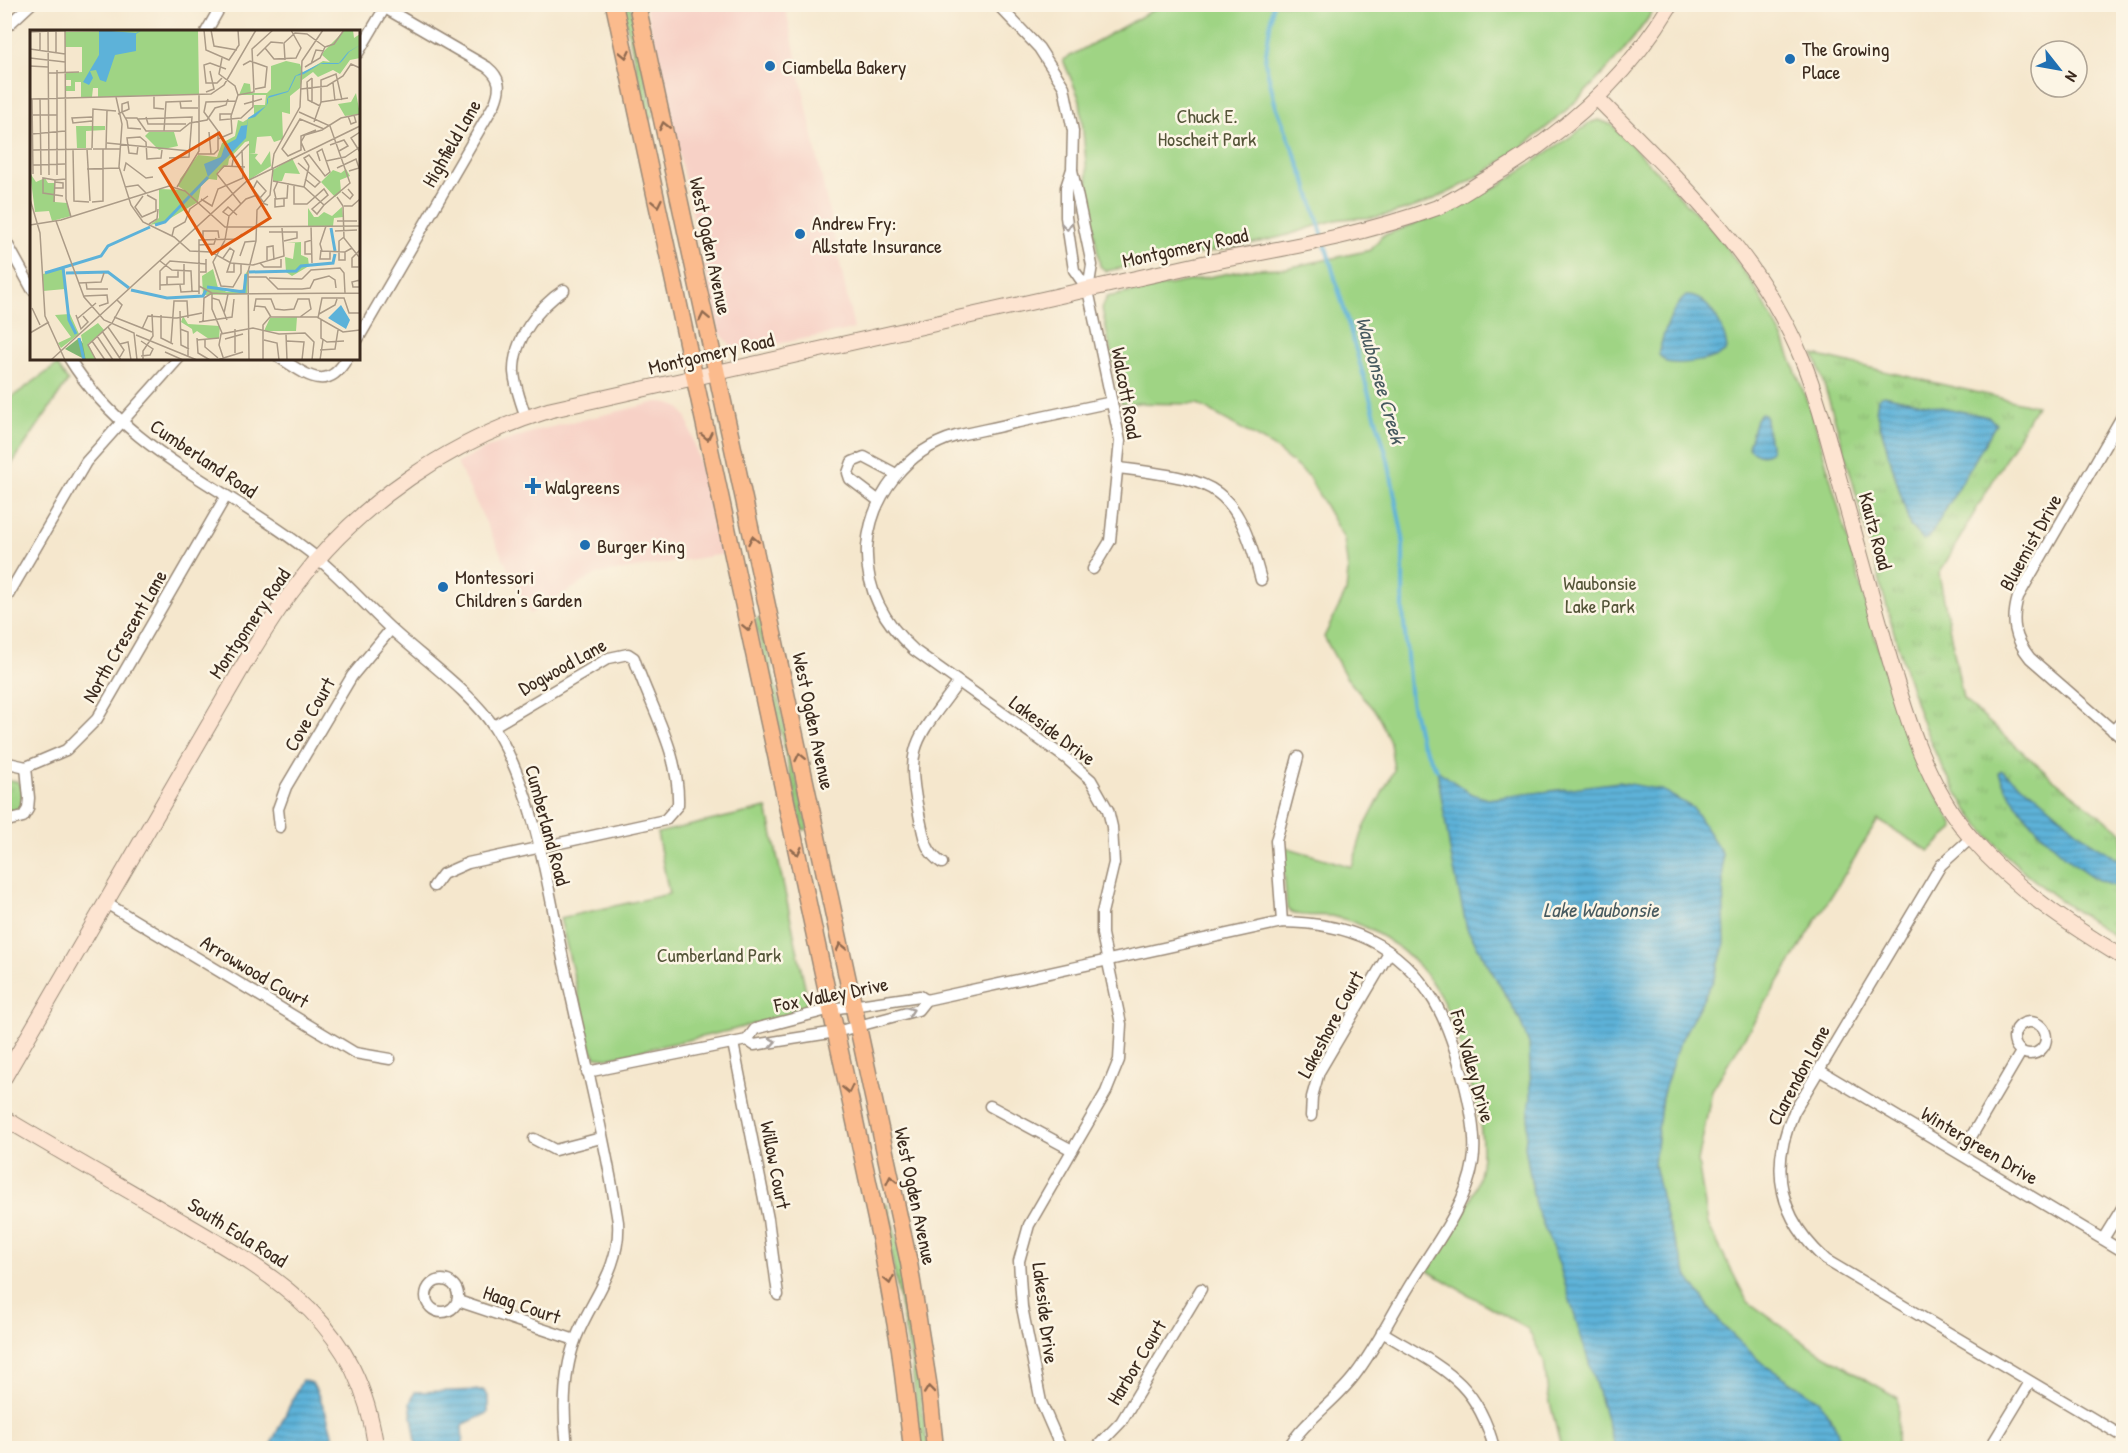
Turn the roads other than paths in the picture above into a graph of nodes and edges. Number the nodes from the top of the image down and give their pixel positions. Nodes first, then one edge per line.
1 (31, 4) edge
2 (222, 4) edge
3 (614, 4) edge
4 (637, 4) edge
5 (997, 4) edge
6 (1671, 4) edge
7 (386, 6) edge
8 (4, 29) edge
9 (207, 30) edge
10 (360, 50) edge
11 (1597, 99) junction
12 (1072, 169) junction
13 (4, 238) edge
14 (30, 285) edge
15 (564, 290) dead end
16 (1088, 290) junction
17 (360, 336) edge
18 (70, 360) edge
19 (177, 360) edge
20 (283, 360) edge
21 (346, 360) edge
22 (717, 374) junction
23 (694, 379) junction
24 (1113, 402) junction
25 (2124, 413) edge
26 (526, 417) junction
27 (121, 421) junction
28 (1119, 468) junction
29 (896, 474) junction
30 (226, 496) junction
31 (879, 501) junction
32 (320, 559) junction
33 (1093, 570) dead end
34 (1262, 580) dead end
35 (4, 602) edge
36 (391, 629) junction
37 (958, 683) junction
38 (2124, 719) edge
39 (494, 726) junction
40 (2113, 730) junction
41 (2124, 740) edge
42 (1298, 757) dead end
43 (4, 762) edge
44 (26, 767) junction
45 (4, 816) edge
46 (280, 827) dead end
47 (1971, 838) junction
48 (539, 849) junction
49 (942, 862) dead end
50 (434, 886) dead end
51 (106, 903) junction
52 (1282, 922) junction
53 (1389, 953) junction
54 (2124, 958) edge
55 (1109, 959) junction
56 (927, 1000) junction
57 (854, 1004) junction
58 (831, 1009) junction
59 (859, 1026) junction
60 (836, 1032) junction
61 (747, 1040) junction
62 (733, 1043) junction
63 (2022, 1052) dead end
64 (390, 1059) dead end
65 (1819, 1070) junction
66 (587, 1072) junction
67 (4, 1078) edge
68 (990, 1106) dead end
69 (1311, 1116) dead end
70 (4, 1118) edge
71 (602, 1138) junction
72 (534, 1139) dead end
73 (1072, 1150) junction
74 (1960, 1154) junction
75 (2124, 1205) edge
76 (2103, 1239) junction
77 (2124, 1252) edge
78 (1201, 1289) dead end
79 (778, 1295) dead end
80 (458, 1301) dead end
81 (1382, 1332) junction
82 (575, 1340) junction
83 (2030, 1382) junction
84 (2124, 1437) edge
85 (376, 1449) edge
86 (567, 1449) edge
87 (912, 1449) edge
88 (935, 1449) edge
89 (1061, 1449) edge
90 (1095, 1449) edge
91 (1288, 1449) edge
92 (1494, 1449) edge
93 (1990, 1449) edge

1 - 8 street
2 - 9 street
3 -> 23 main road
22 -> 4 main road, West Ogden Avenue
5 - 12 street, Walcott Road
6 - 11 street, Montgomery Road
7 - 10 street
7 - 17 street, Highfield Lane
11 - 16 street, Montgomery Road
11 - 47 street, Kautz Road
12 - 16 street, Walcott Road
12 -> 16 street, Walcott Road
13 - 14 street
15 - 26 street
16 - 22 street, Montgomery Road
16 - 24 street, Walcott Road
18 - 27 street, Cumberland Road
19 - 27 street
20 - 21 street
22 - 23 street, Montgomery Road
57 -> 22 main road, West Ogden Avenue
23 - 26 street, Montgomery Road
23 -> 58 main road
24 - 28 street, Walcott Road
24 - 29 street, Lakeside Drive
25 - 40 street, Bluemist Drive
26 - 32 street, Montgomery Road
27 - 30 street, Cumberland Road
27 - 35 street
28 - 33 street, Walcott Road
28 - 34 street
29 - 31 street, Lakeside Drive
29 - 31 street
30 - 32 street, Cumberland Road
30 - 44 street, North Crescent Lane
31 - 37 street, Lakeside Drive
32 - 36 street, Cumberland Road
32 - 51 street, Montgomery Road
36 - 39 street, Cumberland Road
36 - 46 street, Cove Court
37 - 49 street
37 - 55 street, Lakeside Drive
38 - 40 street
39 - 48 street, Cumberland Road
39 - 48 street, Dogwood Lane
40 - 41 street, Bluemist Drive
42 - 52 street
43 - 44 street
44 - 45 street
47 - 54 street, Kautz Road
47 - 65 street, Clarendon Lane
48 - 50 street
48 - 66 street, Cumberland Road
51 - 64 street, Arrowwood Court
51 - 67 street, Montgomery Road
52 - 53 street, Fox Valley Drive
52 - 55 street, Fox Valley Drive
53 - 69 street, Lakeshore Court
53 - 81 street, Fox Valley Drive
55 - 56 street, Fox Valley Drive
55 - 73 street, Lakeside Drive
56 - 57 street, Fox Valley Drive
59 -> 56 street, Fox Valley Drive
57 - 58 street, Fox Valley Drive
57 - 59 main road, West Ogden Avenue
58 - 60 main road
58 - 61 street, Fox Valley Drive
59 - 60 street, Fox Valley Drive
88 -> 59 main road, West Ogden Avenue
61 -> 60 street, Fox Valley Drive
60 -> 87 main road
61 - 62 street, Fox Valley Drive
62 - 66 street, Fox Valley Drive
62 - 79 street, Willow Court
63 - 74 street
65 - 74 street, Wintergreen Drive
65 - 83 street, Clarendon Lane
66 - 71 street, Cumberland Road
68 - 73 street
70 - 85 street, South Eola Road
71 - 72 street
71 - 82 street, Cumberland Road
73 - 89 street, Lakeside Drive
74 - 76 street, Wintergreen Drive
75 - 76 street
76 - 77 street, Wintergreen Drive
78 - 90 street, Harbor Court
80 - 82 street, Haag Court
81 - 91 street, Fox Valley Drive
81 - 92 street
82 - 86 street, Cumberland Road
83 - 84 street, Clarendon Lane
83 - 93 street

